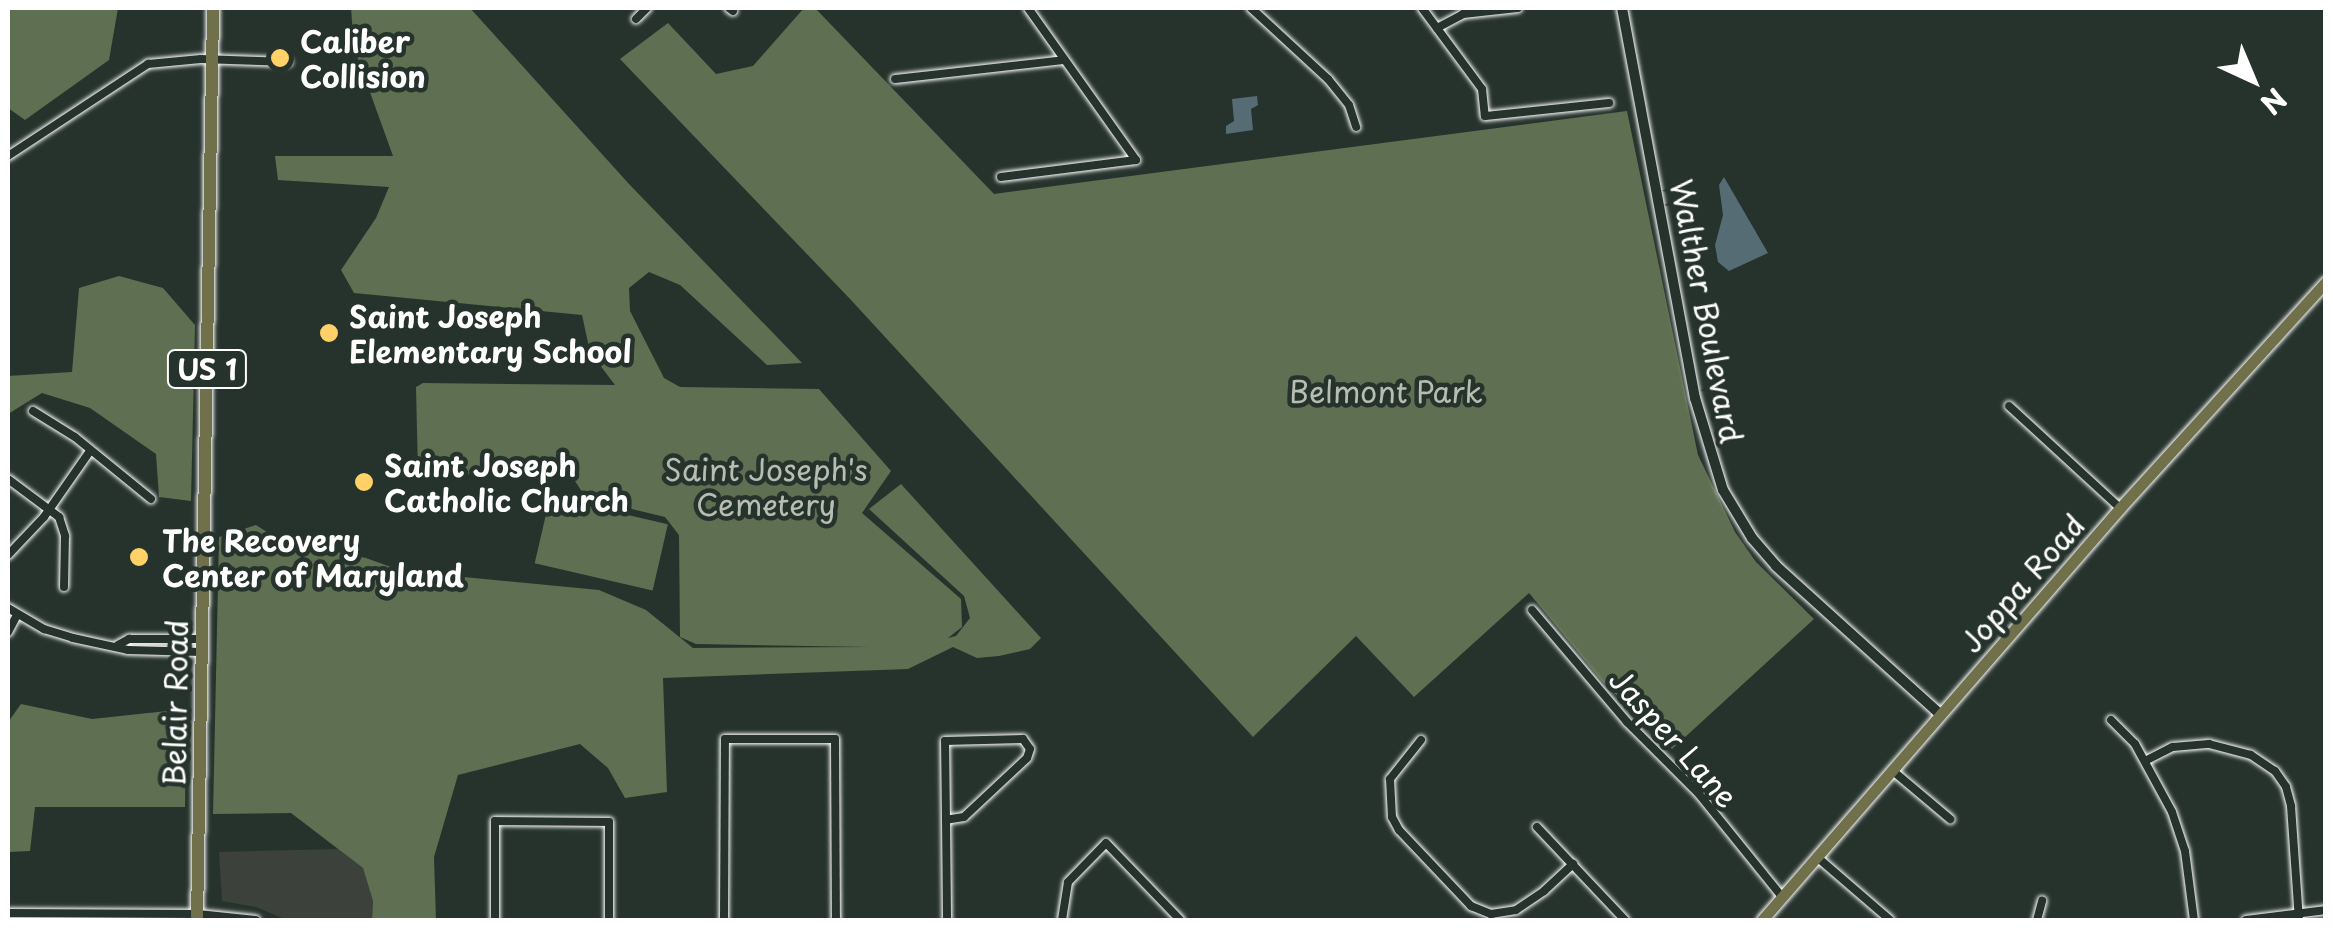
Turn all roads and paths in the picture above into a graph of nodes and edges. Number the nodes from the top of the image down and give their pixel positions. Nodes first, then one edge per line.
1 (213, 8) edge
2 (647, 8) edge
3 (1028, 8) edge
4 (1251, 8) edge
5 (1422, 8) edge
6 (1518, 8) edge
7 (1622, 8) edge
8 (636, 19) dead end
9 (1437, 28) junction
10 (211, 60) junction
11 (1064, 60) junction
12 (288, 62) dead end
13 (895, 79) dead end
14 (1609, 103) dead end
15 (1356, 127) dead end
16 (8, 156) edge
17 (1001, 177) dead end
18 (2326, 282) edge
19 (2009, 406) dead end
20 (32, 411) dead end
21 (90, 452) junction
22 (8, 480) edge
23 (150, 498) dead end
24 (52, 508) junction
25 (2120, 508) junction
26 (8, 555) edge
27 (64, 587) dead end
28 (8, 608) edge
29 (1532, 610) dead end
30 (16, 614) junction
31 (8, 632) edge
32 (201, 646) junction
33 (1941, 715) junction
34 (2110, 720) dead end
35 (1421, 740) dead end
36 (2145, 761) junction
37 (1893, 770) junction
38 (1950, 819) dead end
39 (946, 820) junction
40 (1537, 827) dead end
41 (1817, 857) junction
42 (1572, 864) junction
43 (1782, 897) junction
44 (2042, 901) dead end
45 (2326, 910) edge
46 (8, 912) edge
47 (198, 917) edge
48 (2298, 917) edge
49 (256, 920) edge
50 (495, 920) edge
51 (609, 920) edge
52 (724, 920) edge
53 (836, 920) edge
54 (947, 920) edge
55 (1062, 920) edge
56 (1180, 920) edge
57 (1625, 920) edge
58 (1762, 920) edge
59 (1890, 920) edge
60 (2037, 920) edge
61 (2194, 920) edge
62 (2246, 920) edge

1 - 10 highway, Belair Road / US 1
2 - 8 street
3 - 11 street
4 - 15 street
5 - 9 street
6 - 9 street
7 - 33 main road, Walther Boulevard
9 - 14 street
10 - 12 street
10 - 16 street
10 - 32 highway, Belair Road / US 1
11 - 13 street
11 - 17 street
18 - 25 main road, Joppa Road
19 - 25 street
20 - 21 street
21 - 23 street
21 - 24 street
22 - 24 street
24 - 26 street
24 - 27 street
25 - 33 main road, Joppa Road
28 - 30 street
29 - 43 street, Jasper Lane
30 - 31 street
30 - 32 street
32 - 47 highway, Belair Road / US 1
33 - 37 main road, Joppa Road
34 - 36 street
35 - 42 street
36 - 48 street
36 - 61 street
37 - 38 street
37 - 41 main road, Joppa Road
39 - 39 street
39 - 54 street
40 - 42 street
41 - 43 main road, Joppa Road
41 - 59 street
42 - 57 street
43 - 58 main road, Joppa Road
44 - 60 street
45 - 48 street
46 - 47 street
47 - 49 street
48 - 62 street
50 - 51 street
52 - 53 street
55 - 56 street

